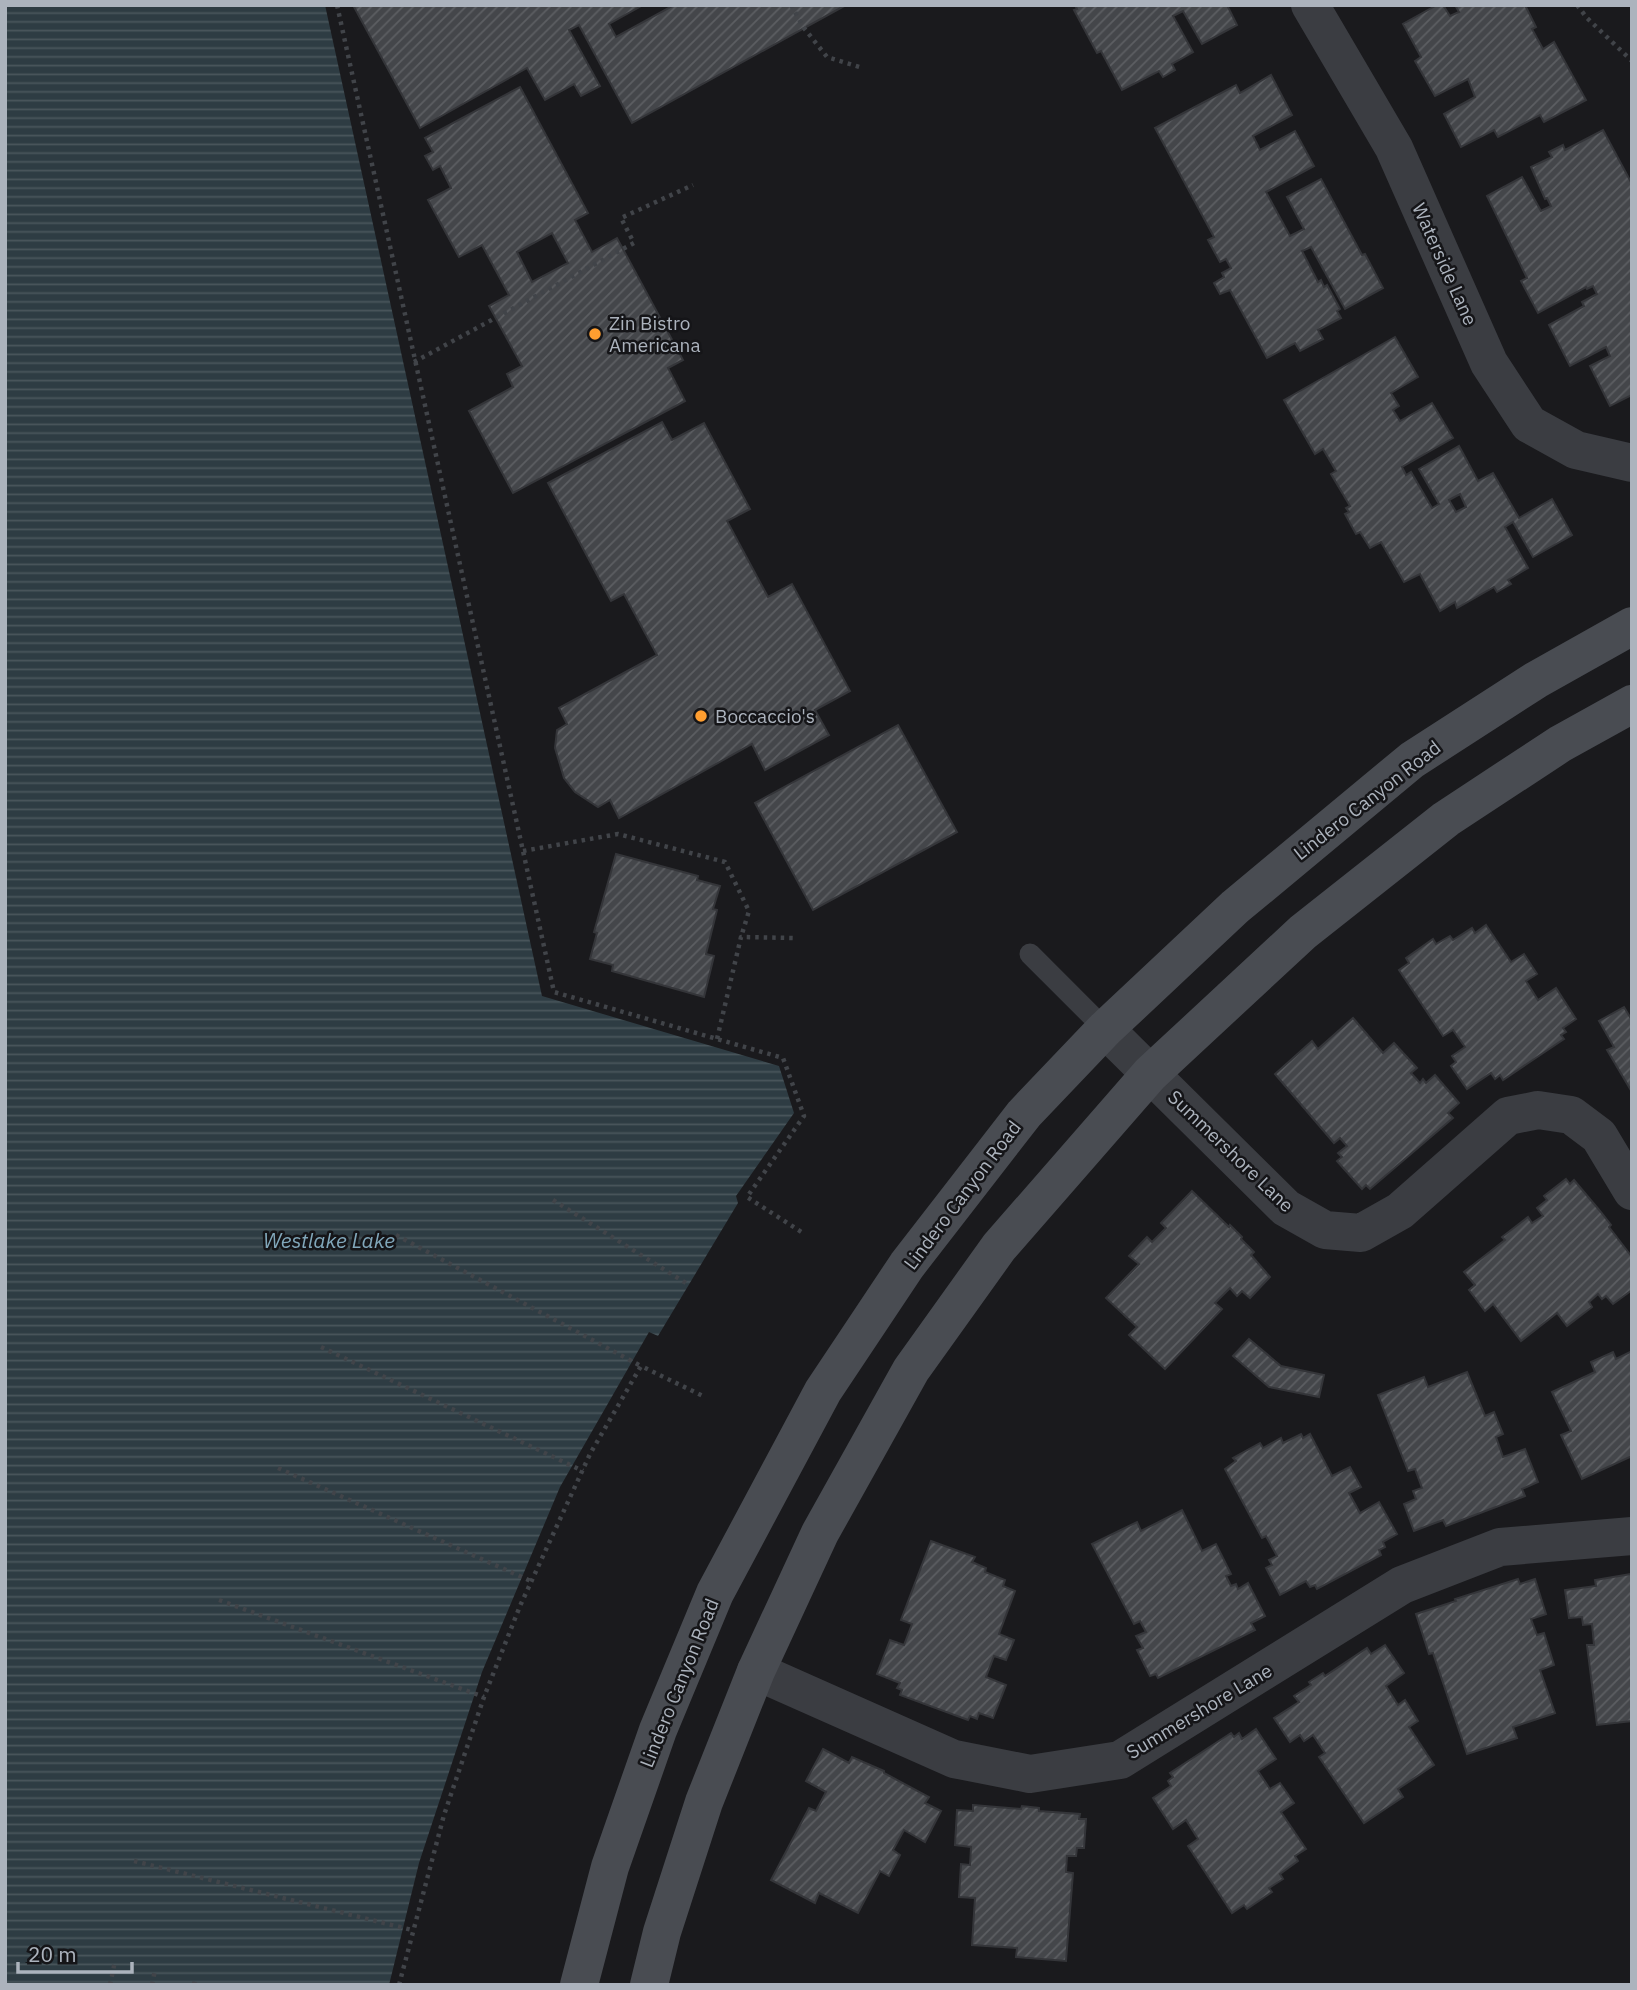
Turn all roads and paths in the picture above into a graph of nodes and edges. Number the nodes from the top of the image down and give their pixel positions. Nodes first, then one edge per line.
1 (337, 5) edge
2 (791, 5) edge
3 (1310, 5) edge
4 (1577, 5) edge
5 (1632, 61) edge
6 (863, 68) dead end
7 (693, 185) dead end
8 (414, 362) junction
9 (1632, 463) edge
10 (1632, 626) edge
11 (1632, 705) edge
12 (523, 851) junction
13 (741, 937) junction
14 (794, 938) dead end
15 (1030, 954) dead end
16 (1105, 1029) junction
17 (717, 1039) junction
18 (1150, 1074) junction
19 (1632, 1191) edge
20 (553, 1199) dead end
21 (803, 1233) dead end
22 (396, 1235) dead end
23 (689, 1285) dead end
24 (321, 1347) dead end
25 (641, 1366) junction
26 (705, 1396) dead end
27 (278, 1468) dead end
28 (584, 1471) dead end
29 (1632, 1535) edge
30 (534, 1583) dead end
31 (219, 1600) dead end
32 (756, 1671) junction
33 (484, 1697) junction
34 (134, 1861) dead end
35 (412, 1930) junction
36 (115, 1961) dead end
37 (155, 1970) dead end
38 (110, 1985) edge
39 (152, 1985) edge
40 (399, 1985) edge
41 (579, 1985) edge
42 (649, 1985) edge

1 - 8 path
2 - 6 path
3 - 9 street, Waterside Lane
4 - 5 path
7 - 8 path
8 - 12 path
10 - 16 street, Lindero Canyon Road
11 - 18 street
12 - 13 path
12 - 17 path
13 - 14 path
13 - 17 path
15 - 16 lane
16 - 18 street, Summershore Lane
16 - 41 street, Lindero Canyon Road
17 - 21 path
18 - 19 street, Summershore Lane
18 - 32 street
20 - 23 path
22 - 25 path
24 - 28 path
25 - 26 path
25 - 33 path
27 - 30 path
29 - 32 street, Summershore Lane
31 - 33 path
32 - 42 street
33 - 35 path
34 - 35 path
35 - 40 path
36 - 38 path
37 - 39 path

